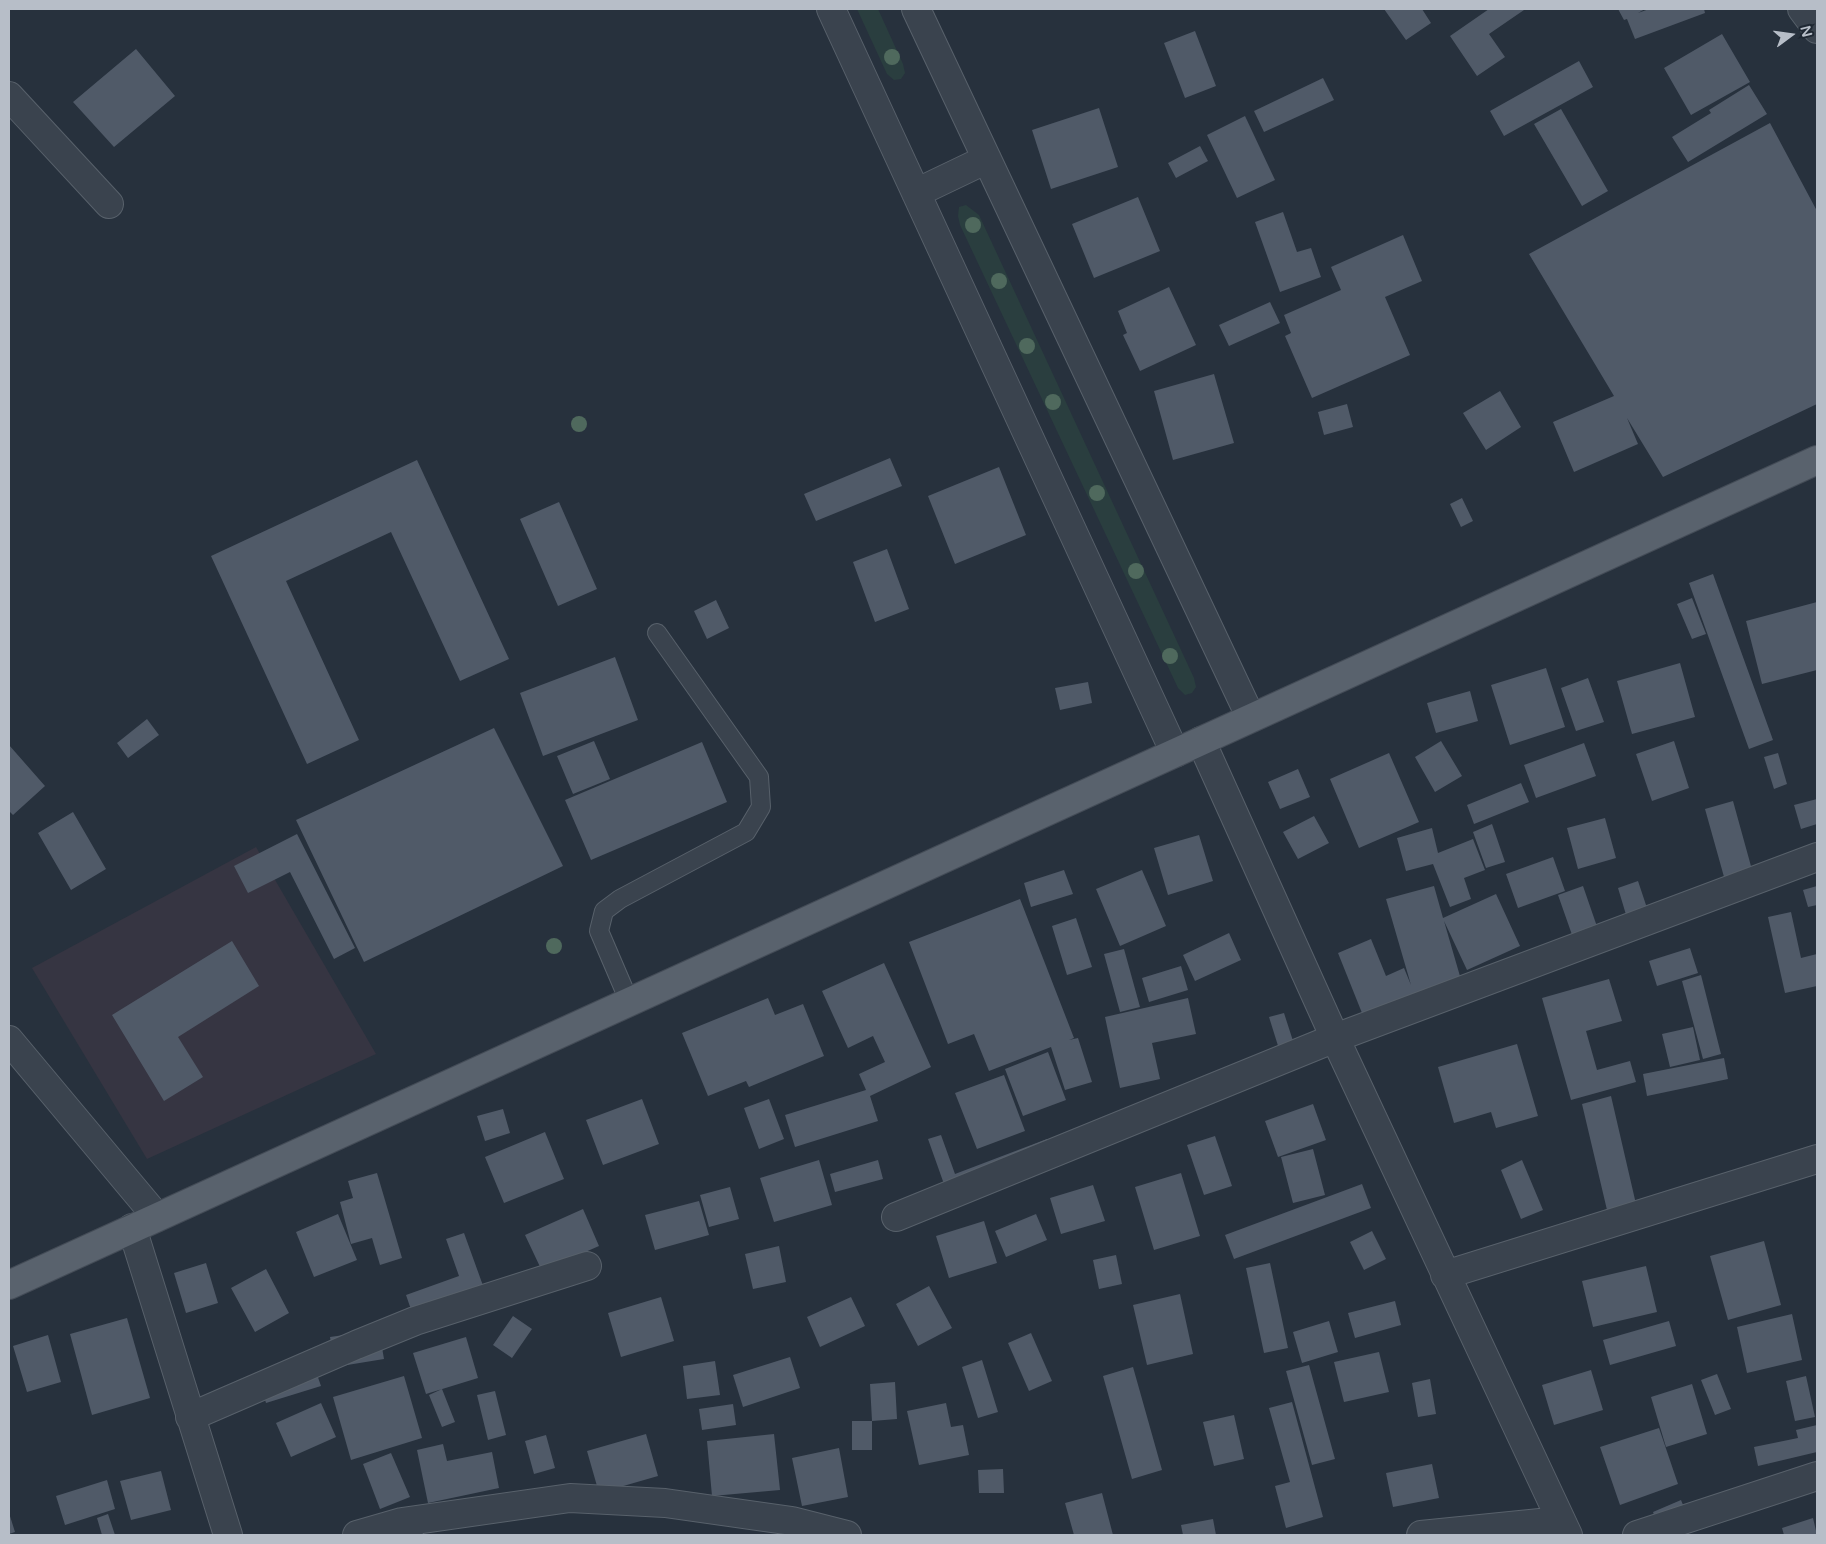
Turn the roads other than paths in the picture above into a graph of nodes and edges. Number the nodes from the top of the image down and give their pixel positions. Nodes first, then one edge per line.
1 (831, 9) edge
2 (916, 9) edge
3 (1802, 9) edge
4 (1817, 29) edge
5 (9, 96) edge
6 (986, 159) junction
7 (916, 193) junction
8 (109, 204) dead end
9 (1817, 460) edge
10 (657, 633) dead end
11 (1251, 718) junction
12 (1201, 741) junction
13 (1175, 753) junction
14 (1817, 857) edge
15 (629, 1001) junction
16 (1335, 1038) junction
17 (9, 1040) edge
18 (1817, 1159) edge
19 (157, 1217) junction
20 (896, 1217) dead end
21 (132, 1228) junction
22 (588, 1266) dead end
23 (1445, 1275) junction
24 (9, 1284) edge
25 (190, 1417) junction
26 (1817, 1476) edge
27 (1564, 1528) edge
28 (406, 1529) edge
29 (1491, 1532) edge
30 (228, 1535) edge
31 (357, 1535) edge
32 (847, 1535) edge
33 (1421, 1535) edge
34 (1637, 1535) edge

1 - 7 street
2 - 6 street
3 - 4 street
5 - 8 street
6 - 7 street
6 - 11 street
7 - 13 street
9 - 11 main road
10 - 15 lane
11 - 12 main road
12 - 13 main road
12 - 16 street
13 - 15 main road
14 - 16 street
15 - 19 main road
16 - 20 street
16 - 23 street
17 - 19 street
18 - 23 street
19 - 21 main road
21 - 24 main road
21 - 25 street
22 - 25 street
23 - 27 street
25 - 30 street
26 - 34 street
27 - 29 street
28 - 31 street
28 - 32 street
29 - 33 street

